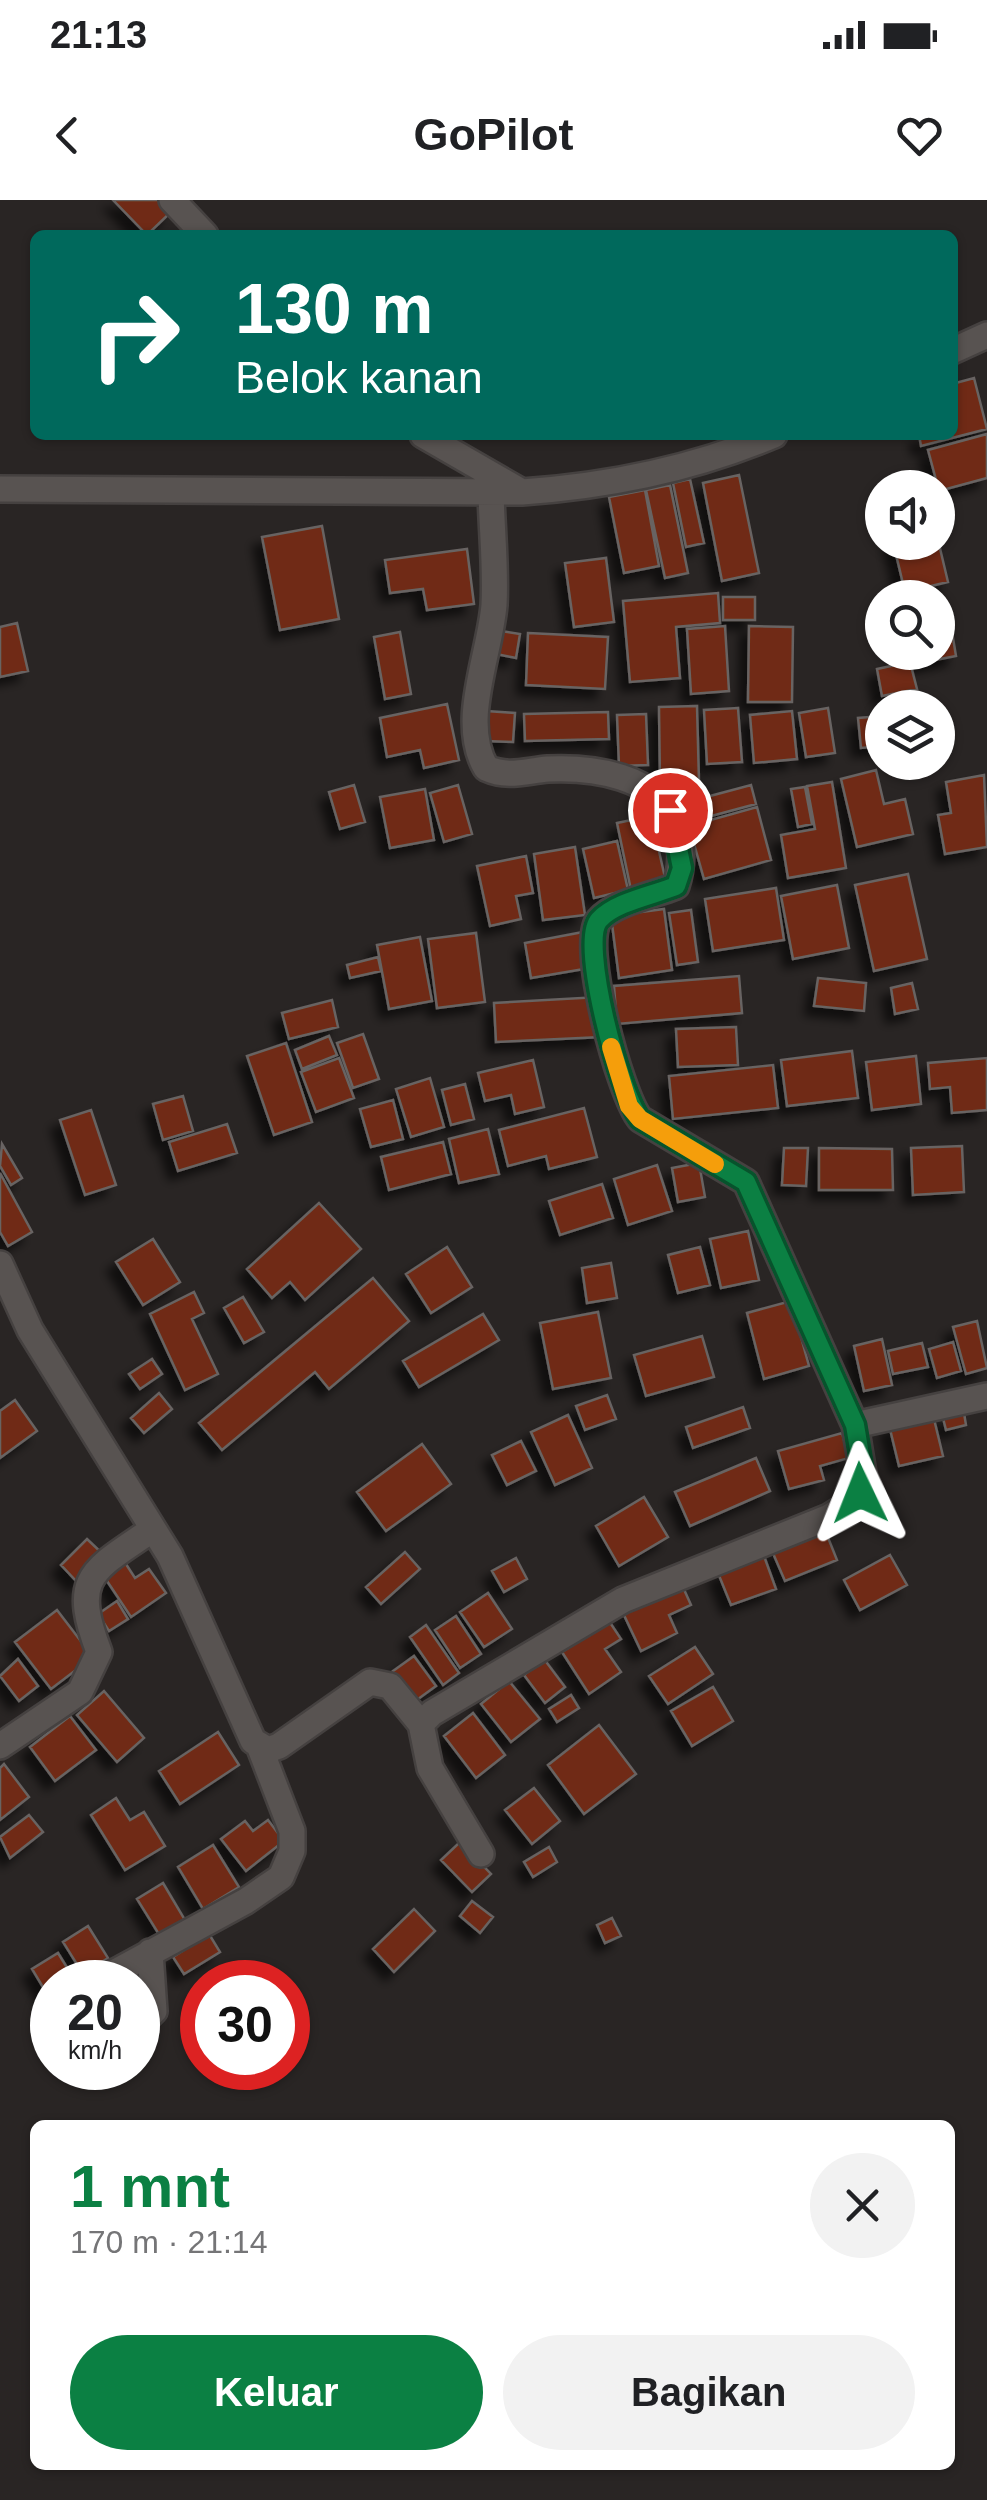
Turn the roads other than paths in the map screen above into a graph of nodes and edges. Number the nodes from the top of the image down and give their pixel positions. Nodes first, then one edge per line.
1 (172, 200) edge
2 (200, 230) edge
3 (987, 335) edge
4 (958, 348) edge
5 (432, 440) edge
6 (762, 440) edge
7 (0, 489) edge
8 (522, 492) junction
9 (492, 494) junction
10 (0, 1264) edge
11 (987, 1396) edge
12 (855, 1425) junction
13 (153, 1529) junction
14 (420, 1724) junction
15 (0, 1746) edge
16 (260, 1748) junction
17 (480, 1854) dead end
18 (150, 1952) junction
19 (136, 1960) edge
20 (151, 1960) edge

1 - 2 street
3 - 4 street
5 - 8 street
6 - 8 street
7 - 9 street
8 - 9 street
9 - 12 street
10 - 13 street
11 - 12 street
12 - 14 street
13 - 15 street
13 - 16 street
14 - 16 street
14 - 17 street
16 - 18 street
18 - 19 street
18 - 20 street

